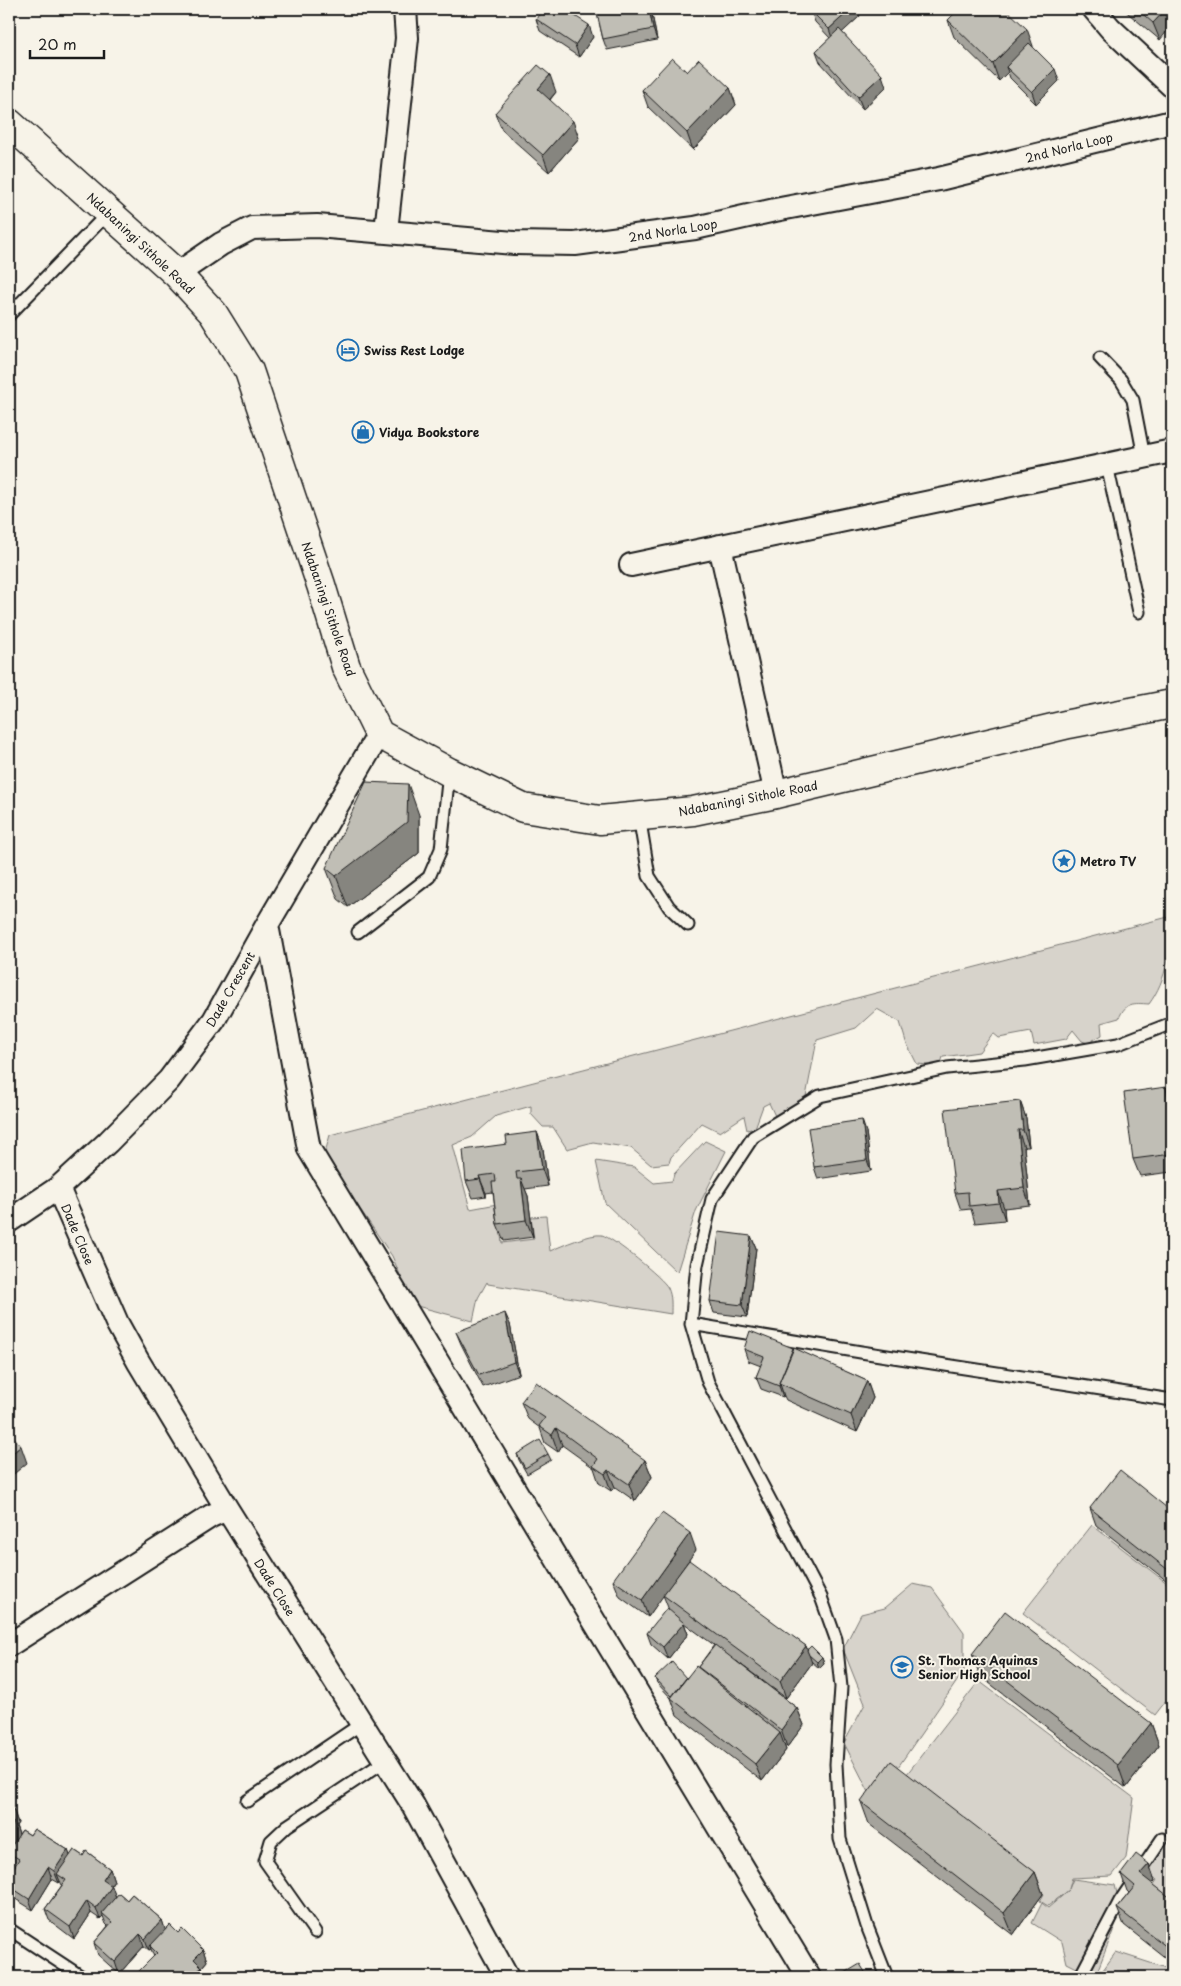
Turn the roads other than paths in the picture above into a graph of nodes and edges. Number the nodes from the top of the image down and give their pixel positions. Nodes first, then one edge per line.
1 (405, 9) edge
2 (1094, 9) edge
3 (1170, 78) edge
4 (1172, 122) edge
5 (9, 123) edge
6 (109, 212) junction
7 (386, 231) junction
8 (177, 274) junction
9 (9, 315) edge
10 (1100, 358) dead end
11 (1172, 451) edge
12 (1144, 457) junction
13 (1107, 465) junction
14 (720, 546) junction
15 (632, 565) dead end
16 (1139, 612) dead end
17 (1172, 704) edge
18 (379, 734) junction
19 (449, 772) junction
20 (776, 794) junction
21 (639, 816) junction
22 (267, 925) junction
23 (688, 925) dead end
24 (358, 932) dead end
25 (1172, 1023) edge
26 (58, 1188) junction
27 (9, 1221) edge
28 (690, 1324) junction
29 (1172, 1400) edge
30 (227, 1509) junction
31 (9, 1645) edge
32 (361, 1724) junction
33 (385, 1761) junction
34 (247, 1801) dead end
35 (1162, 1839) dead end
36 (9, 1929) edge
37 (315, 1932) dead end
38 (82, 1977) edge
39 (507, 1977) edge
40 (809, 1977) edge
41 (888, 1977) edge
42 (1080, 1977) edge

1 - 7 street
2 - 3 street
4 - 7 street, 2nd Norla Loop
5 - 6 street, Ndabaningi Sithole Road
6 - 8 street, Ndabaningi Sithole Road
6 - 9 lane
7 - 8 street, 2nd Norla Loop
8 - 18 street, Ndabaningi Sithole Road
10 - 12 lane
11 - 12 street
12 - 13 street
13 - 14 street
13 - 16 lane
14 - 15 street
14 - 20 street
17 - 20 street, Ndabaningi Sithole Road
18 - 19 street, Ndabaningi Sithole Road
18 - 22 street, Dade Crescent
19 - 21 street, Ndabaningi Sithole Road
19 - 24 lane
20 - 21 street, Ndabaningi Sithole Road
21 - 23 lane
22 - 26 street, Dade Crescent
22 - 40 street
25 - 28 lane
26 - 27 street, Dade Crescent
26 - 30 street, Dade Close
28 - 29 lane
28 - 41 lane
30 - 31 street
30 - 32 street, Dade Close
32 - 33 street, Dade Close
32 - 34 lane
33 - 37 lane
33 - 39 street, Dade Close
35 - 42 lane
36 - 38 lane

